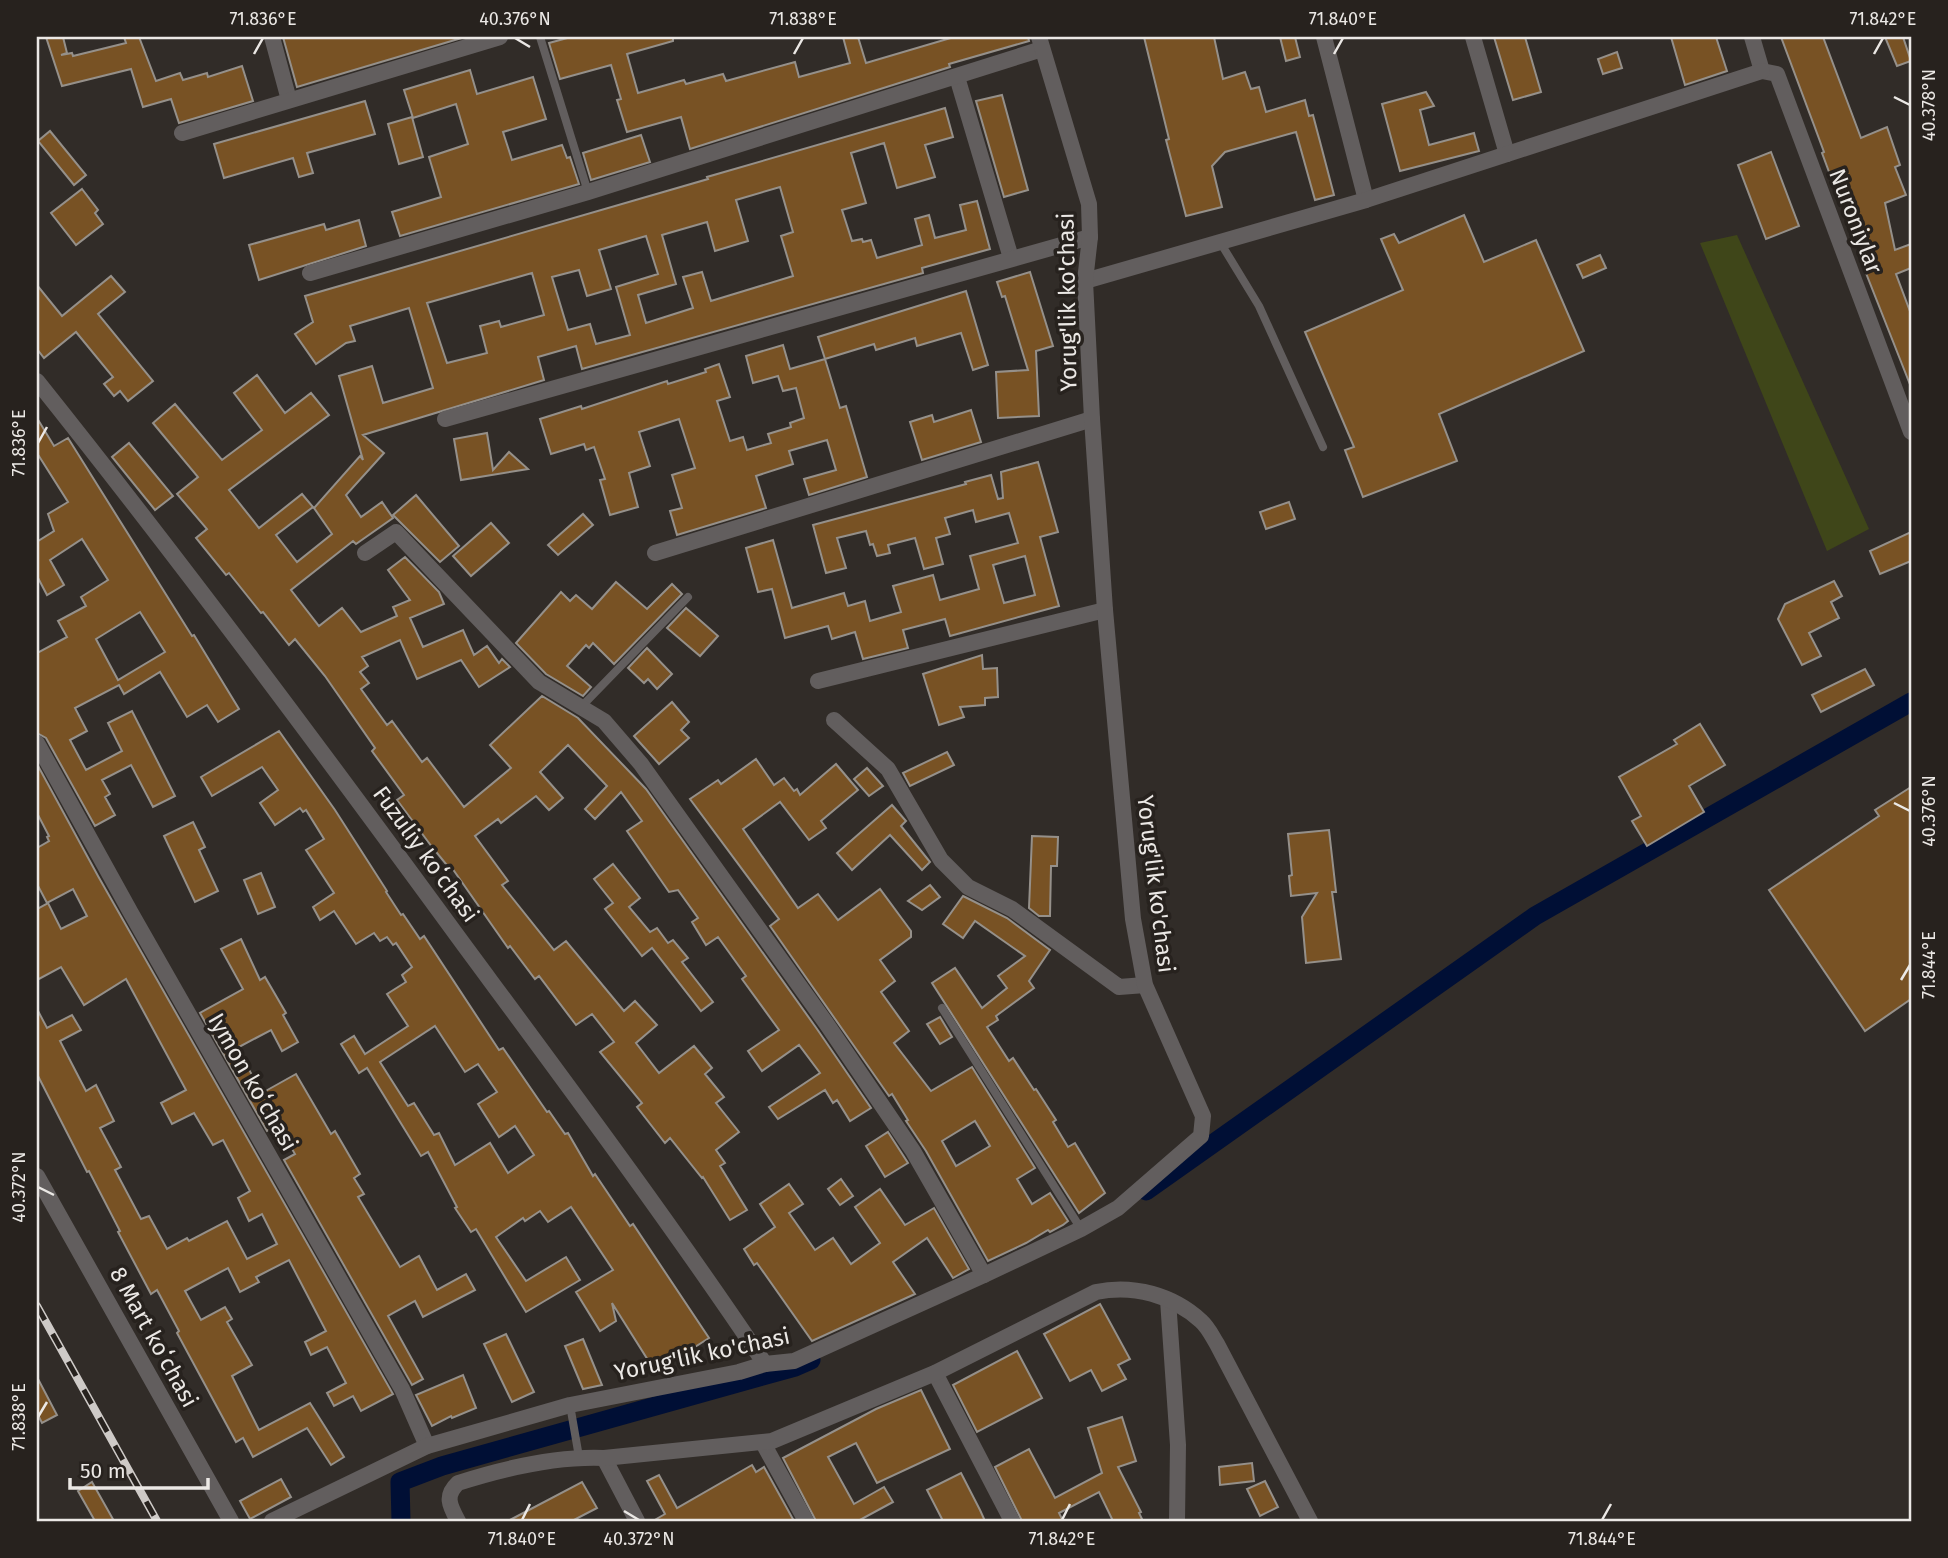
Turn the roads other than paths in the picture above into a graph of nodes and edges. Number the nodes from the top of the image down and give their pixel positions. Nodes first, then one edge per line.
1 (272, 37) edge
2 (500, 37) edge
3 (540, 37) edge
4 (1324, 37) edge
5 (1473, 37) edge
6 (1752, 37) edge
7 (1041, 43) edge
8 (1762, 71) junction
9 (957, 77) junction
10 (289, 100) junction
11 (182, 133) dead end
12 (1507, 154) junction
13 (588, 192) junction
14 (1366, 200) junction
15 (1090, 237) junction
16 (1220, 242) junction
17 (1011, 258) junction
18 (310, 273) dead end
19 (1085, 281) junction
20 (37, 381) edge
21 (445, 419) dead end
22 (1092, 419) junction
23 (1911, 432) edge
24 (1322, 447) dead end
25 (365, 553) dead end
26 (655, 553) dead end
27 (688, 597) dead end
28 (1105, 610) junction
29 (818, 681) dead end
30 (581, 707) junction
31 (834, 720) dead end
32 (37, 743) edge
33 (1145, 985) junction
34 (942, 1008) dead end
35 (37, 1175) edge
36 (1081, 1229) junction
37 (984, 1275) junction
38 (1168, 1300) junction
39 (765, 1364) junction
40 (935, 1373) junction
41 (570, 1405) junction
42 (763, 1443) junction
43 (427, 1446) junction
44 (579, 1457) junction
45 (604, 1458) junction
46 (231, 1521) edge
47 (272, 1521) edge
48 (458, 1521) edge
49 (637, 1521) edge
50 (806, 1521) edge
51 (1012, 1521) edge
52 (1177, 1521) edge
53 (1310, 1521) edge

1 - 10 street
2 - 10 street
3 - 13 lane
4 - 14 street
5 - 12 street
6 - 8 street, Nuroniylar
7 - 9 street
7 - 15 street, Yorug'lik ko'chasi
8 - 12 street
8 - 23 street, Nuroniylar
9 - 13 street
9 - 17 street
10 - 11 street
12 - 14 street
13 - 18 street
14 - 16 street
15 - 17 street
15 - 19 street, Yorug'lik ko'chasi
16 - 19 street
16 - 24 lane
17 - 21 street
19 - 22 street, Yorug'lik ko'chasi
20 - 39 street, Fuzuliy koʻchasi
22 - 26 street
22 - 28 street, Yorug'lik ko'chasi
25 - 30 street
27 - 30 lane
28 - 29 street
28 - 33 street, Yorug'lik ko'chasi
30 - 37 street
31 - 33 street
32 - 43 street, Iymon koʻchasi
33 - 36 street, Yorug'lik ko'chasi
34 - 36 lane
35 - 46 street, 8 Mart koʻchasi
36 - 37 street, Yorug'lik ko'chasi
37 - 39 street, Yorug'lik ko'chasi
38 - 40 street
38 - 52 street
38 - 53 street
39 - 41 street, Yorug'lik ko'chasi
40 - 42 street
40 - 51 street
41 - 43 street, Yorug'lik ko'chasi
41 - 44 lane
42 - 45 street
42 - 50 street
43 - 47 street, Yorug'lik ko'chasi
44 - 45 street
44 - 48 street
45 - 49 street

